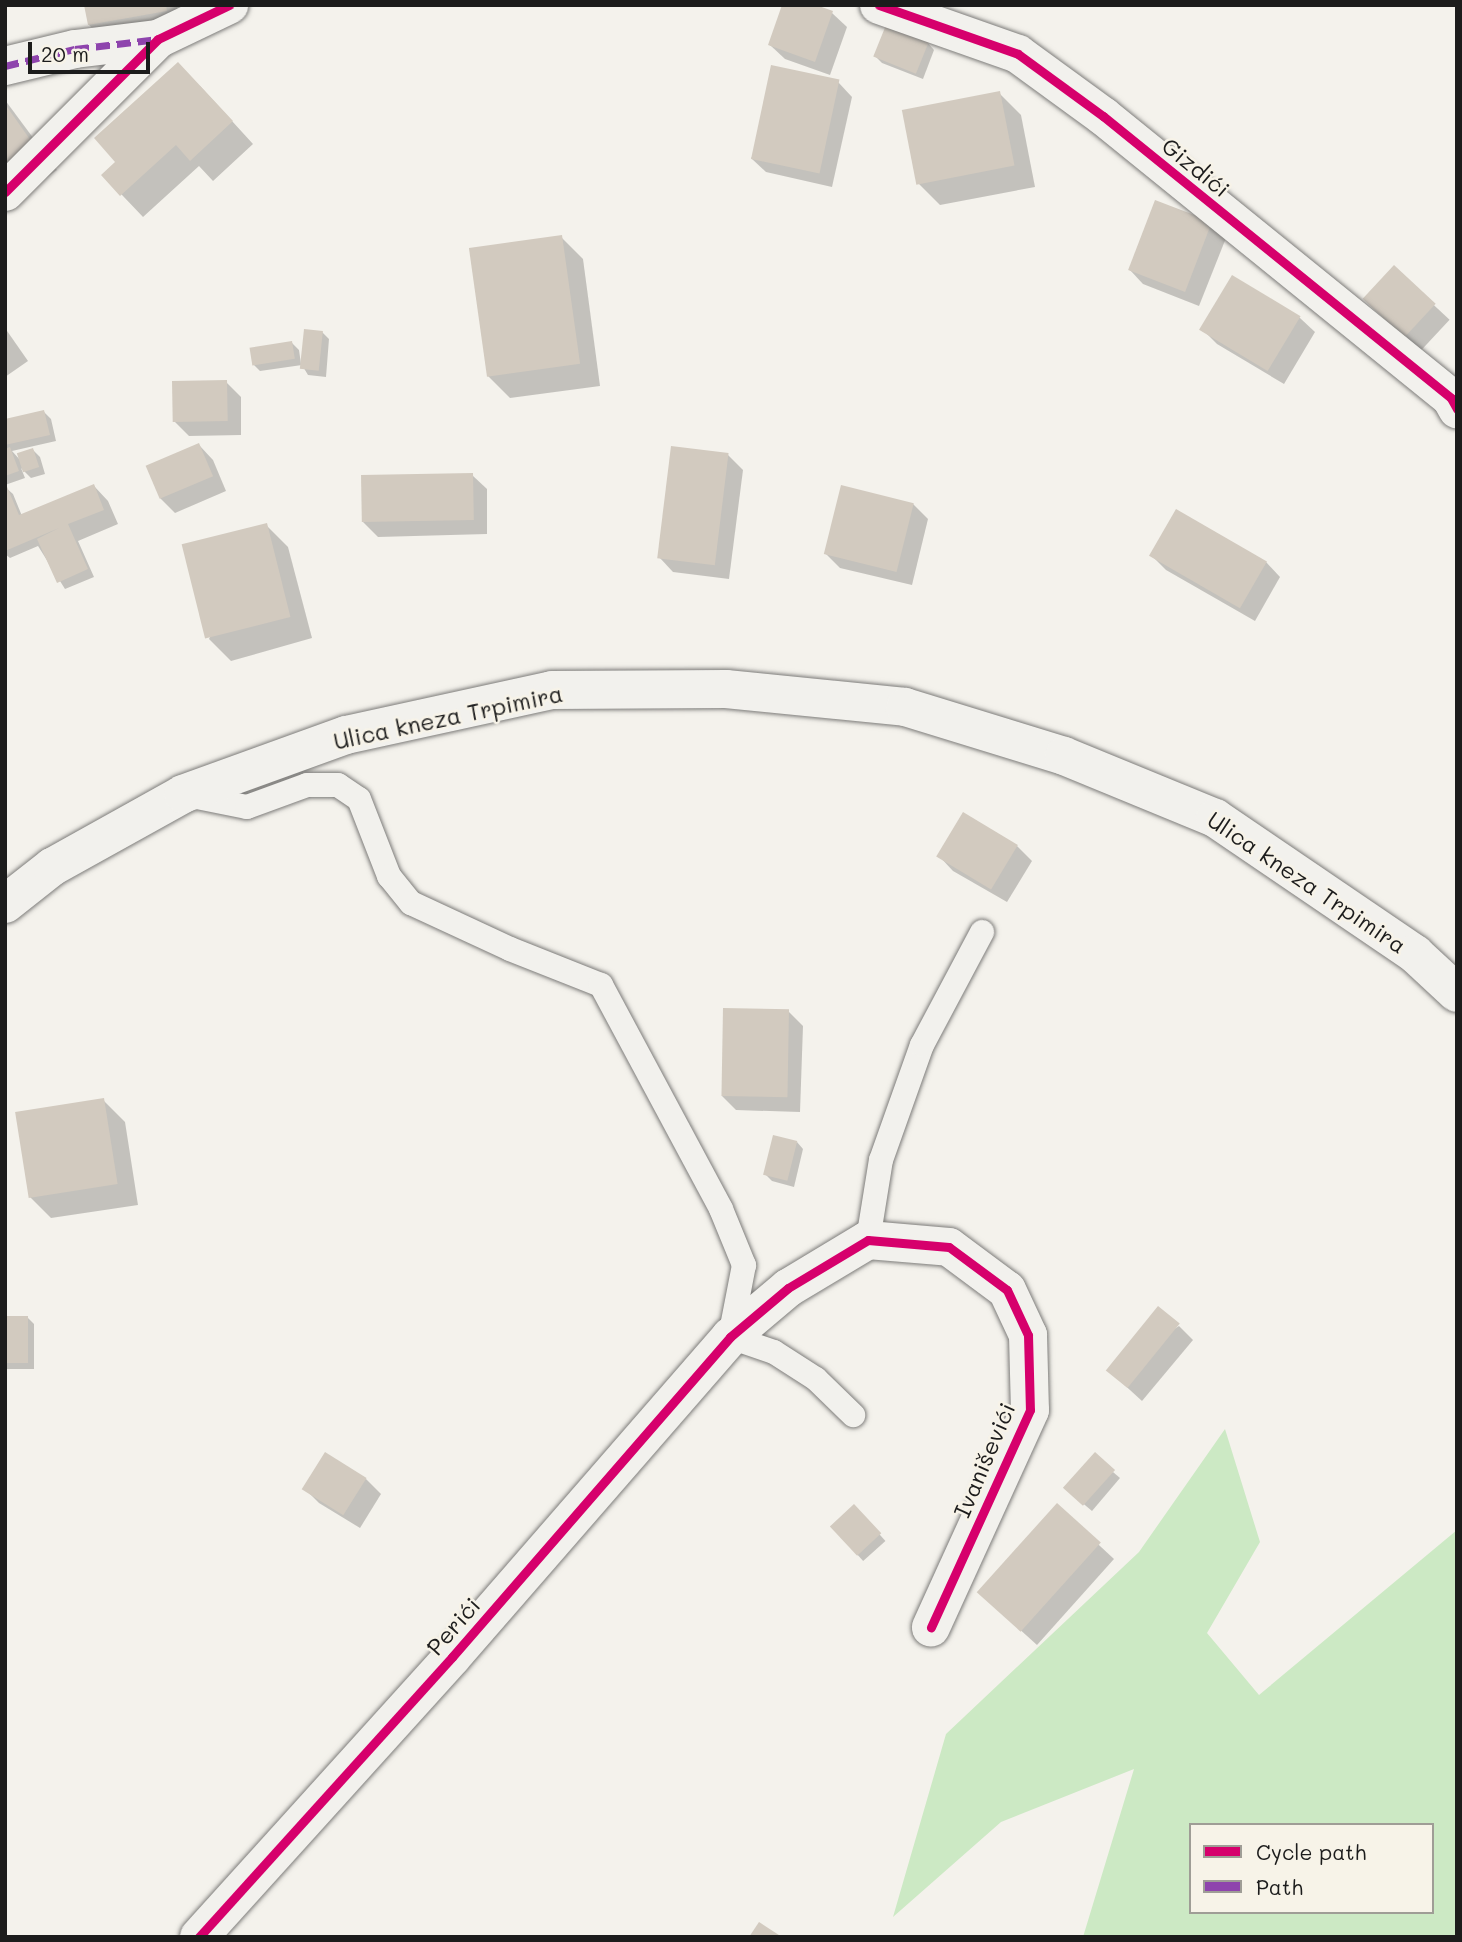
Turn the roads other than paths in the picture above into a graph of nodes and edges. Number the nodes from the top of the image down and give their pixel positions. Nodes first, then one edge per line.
1 (229, 5) edge
2 (879, 5) edge
3 (158, 39) junction
4 (5, 66) edge
5 (5, 192) edge
6 (1457, 409) edge
7 (183, 794) junction
8 (5, 904) edge
9 (982, 932) dead end
10 (1457, 993) edge
11 (868, 1240) junction
12 (730, 1337) junction
13 (853, 1415) dead end
14 (931, 1627) dead end
15 (199, 1937) edge

1 - 3 street
2 - 6 street, Gizdići
3 - 4 street
3 - 5 street
7 - 8 street, Ulica kneza Trpimira
7 - 10 street, Ulica kneza Trpimira
7 - 12 lane
9 - 11 lane
11 - 12 street
11 - 14 street, Ivaniševići
12 - 13 lane
12 - 15 street, Perići

